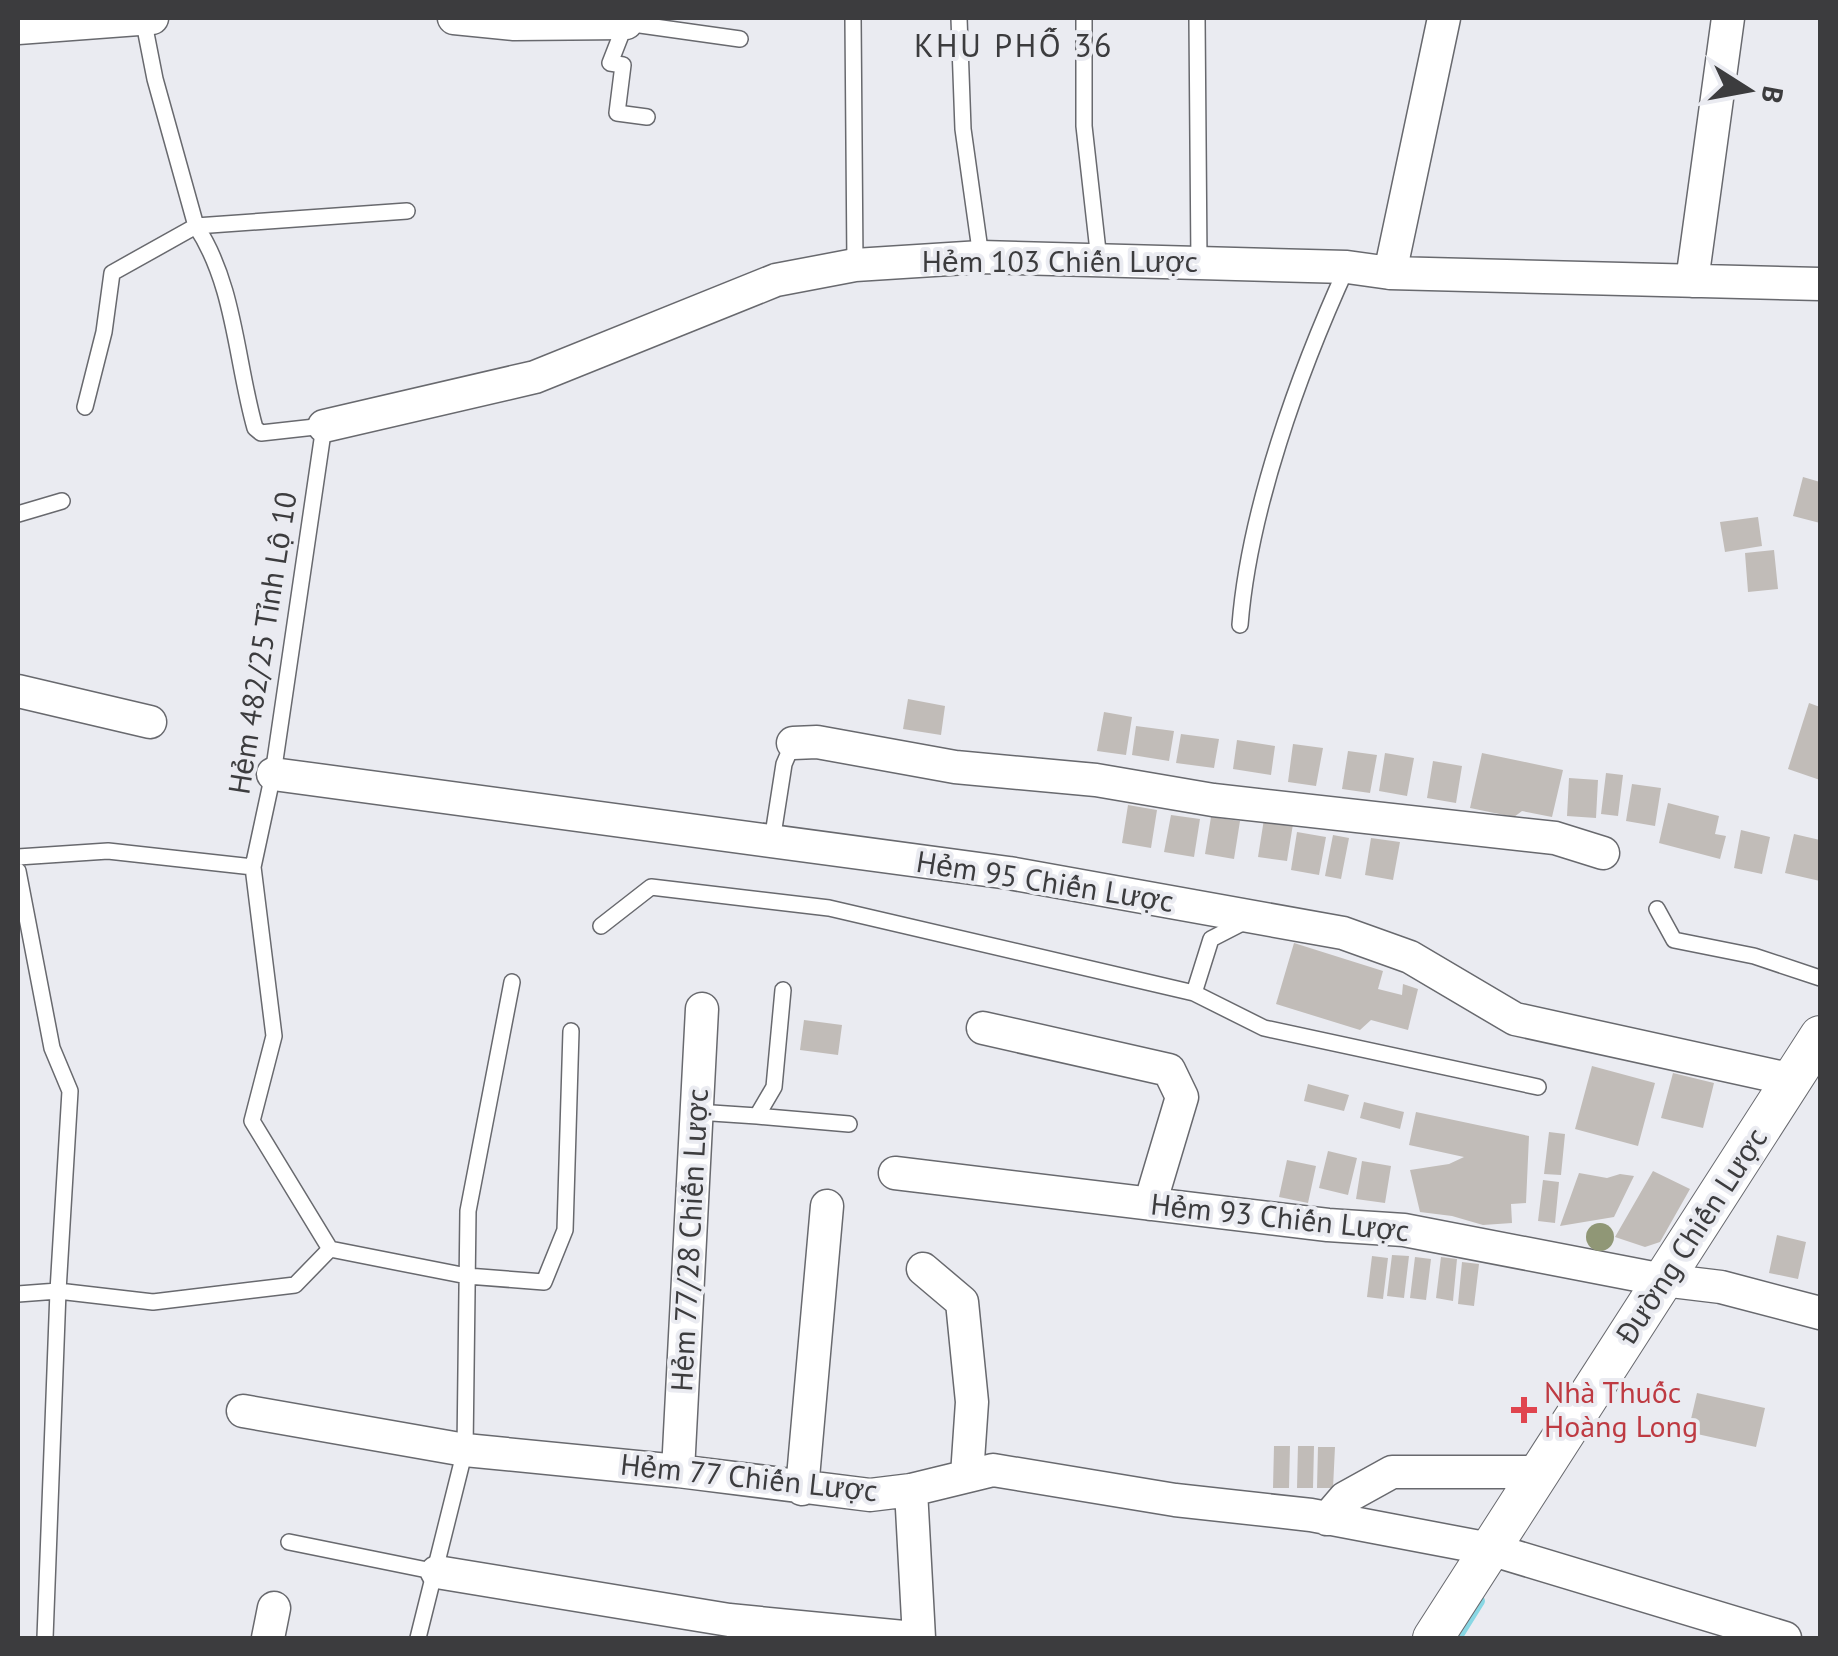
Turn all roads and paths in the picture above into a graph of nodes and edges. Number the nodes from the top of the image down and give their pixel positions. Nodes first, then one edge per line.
1 (143, 18) edge
2 (152, 18) edge
3 (454, 18) edge
4 (853, 18) edge
5 (959, 18) edge
6 (1084, 18) edge
7 (1197, 18) edge
8 (1444, 18) edge
9 (1728, 18) edge
10 (626, 20) edge
11 (18, 28) edge
12 (740, 39) dead end
13 (647, 117) dead end
14 (407, 210) dead end
15 (196, 226) junction
16 (980, 257) junction
17 (1099, 260) junction
18 (1199, 262) junction
19 (855, 265) junction
20 (1347, 268) junction
21 (1390, 273) junction
22 (1692, 281) junction
23 (1820, 284) edge
24 (85, 407) dead end
25 (324, 426) junction
26 (62, 501) dead end
27 (18, 514) edge
28 (1240, 625) dead end
29 (18, 691) edge
30 (150, 722) dead end
31 (793, 743) joint
32 (273, 774) junction
33 (772, 841) junction
34 (1603, 854) dead end
35 (18, 857) edge
36 (253, 868) junction
37 (18, 871) edge
38 (1657, 909) dead end
39 (1254, 917) junction
40 (601, 926) dead end
41 (1820, 978) edge
42 (512, 982) dead end
43 (783, 990) dead end
44 (1194, 993) junction
45 (702, 1009) dead end
46 (983, 1028) dead end
47 (571, 1031) dead end
48 (1820, 1036) edge
49 (1793, 1080) junction
50 (1538, 1086) dead end
51 (697, 1112) junction
52 (757, 1116) junction
53 (849, 1124) dead end
54 (895, 1173) dead end
55 (1150, 1204) junction
56 (827, 1206) dead end
57 (330, 1249) junction
58 (923, 1269) dead end
59 (467, 1276) junction
60 (1663, 1280) junction
61 (58, 1291) junction
62 (18, 1294) edge
63 (1820, 1312) edge
64 (243, 1411) dead end
65 (465, 1450) junction
66 (678, 1471) junction
67 (1540, 1472) junction
68 (967, 1476) junction
69 (802, 1489) junction
70 (911, 1490) junction
71 (1327, 1519) junction
72 (289, 1542) dead end
73 (1504, 1553) junction
74 (437, 1572) junction
75 (46, 1638) edge
76 (418, 1638) edge
77 (916, 1638) edge
78 (1433, 1638) edge
79 (1786, 1638) edge

1 - 2 street
1 - 11 street
1 - 15 lane
3 - 10 street
4 - 19 lane
5 - 16 lane
6 - 17 lane
7 - 18 lane
8 - 21 street
9 - 22 street
10 - 12 lane
10 - 13 lane
14 - 15 lane
15 - 24 lane
15 - 25 lane
16 - 17 street, Hẻm 103 Chiến Lược
16 - 19 street, Hẻm 103 Chiến Lược
17 - 18 street, Hẻm 103 Chiến Lược
18 - 20 street, Hẻm 103 Chiến Lược
19 - 25 street, Hẻm 103 Chiến Lược
20 - 21 street, Hẻm 103 Chiến Lược
20 - 28 lane
21 - 22 street, Hẻm 103 Chiến Lược
22 - 23 street, Hẻm 103 Chiến Lược
25 - 32 lane, Hẻm 482/25 Tỉnh Lộ 10
26 - 27 lane
29 - 30 street
31 - 33 lane
31 - 34 street
32 - 33 street, Hẻm 95 Chiến Lược
32 - 36 lane, Hẻm 482/25 Tỉnh Lộ 10
33 - 39 street, Hẻm 95 Chiến Lược
35 - 36 lane
36 - 57 lane, Hẻm 482/25 Tỉnh Lộ 10
37 - 61 lane
38 - 41 lane
39 - 44 lane
39 - 49 street, Hẻm 95 Chiến Lược
40 - 44 lane
42 - 59 lane
43 - 52 lane
44 - 50 lane
45 - 51 street, Hẻm 77/28 Chiến Lược
46 - 55 street
47 - 59 lane
48 - 49 street, Đường Chiến Lược
49 - 60 street, Đường Chiến Lược
51 - 52 lane
51 - 66 street, Hẻm 77/28 Chiến Lược
52 - 53 lane
54 - 55 street, Hẻm 93 Chiến Lược
55 - 60 street, Hẻm 93 Chiến Lược
56 - 69 street
57 - 59 lane
57 - 61 lane
58 - 68 street
59 - 65 lane
60 - 63 street, Hẻm 93 Chiến Lược
60 - 67 street, Đường Chiến Lược
61 - 62 lane
61 - 75 lane
64 - 65 street, Hẻm 77 Chiến Lược
65 - 66 street, Hẻm 77 Chiến Lược
65 - 74 lane
66 - 69 street, Hẻm 77 Chiến Lược
67 - 71 street
67 - 73 street, Đường Chiến Lược
68 - 70 street, Hẻm 77 Chiến Lược
68 - 71 street, Hẻm 77 Chiến Lược
69 - 70 street, Hẻm 77 Chiến Lược
70 - 77 street
71 - 73 street, Hẻm 77 Chiến Lược
72 - 74 lane
73 - 78 street, Đường Chiến Lược
73 - 79 street, Hẻm 77 Chiến Lược
74 - 76 lane
74 - 77 street

